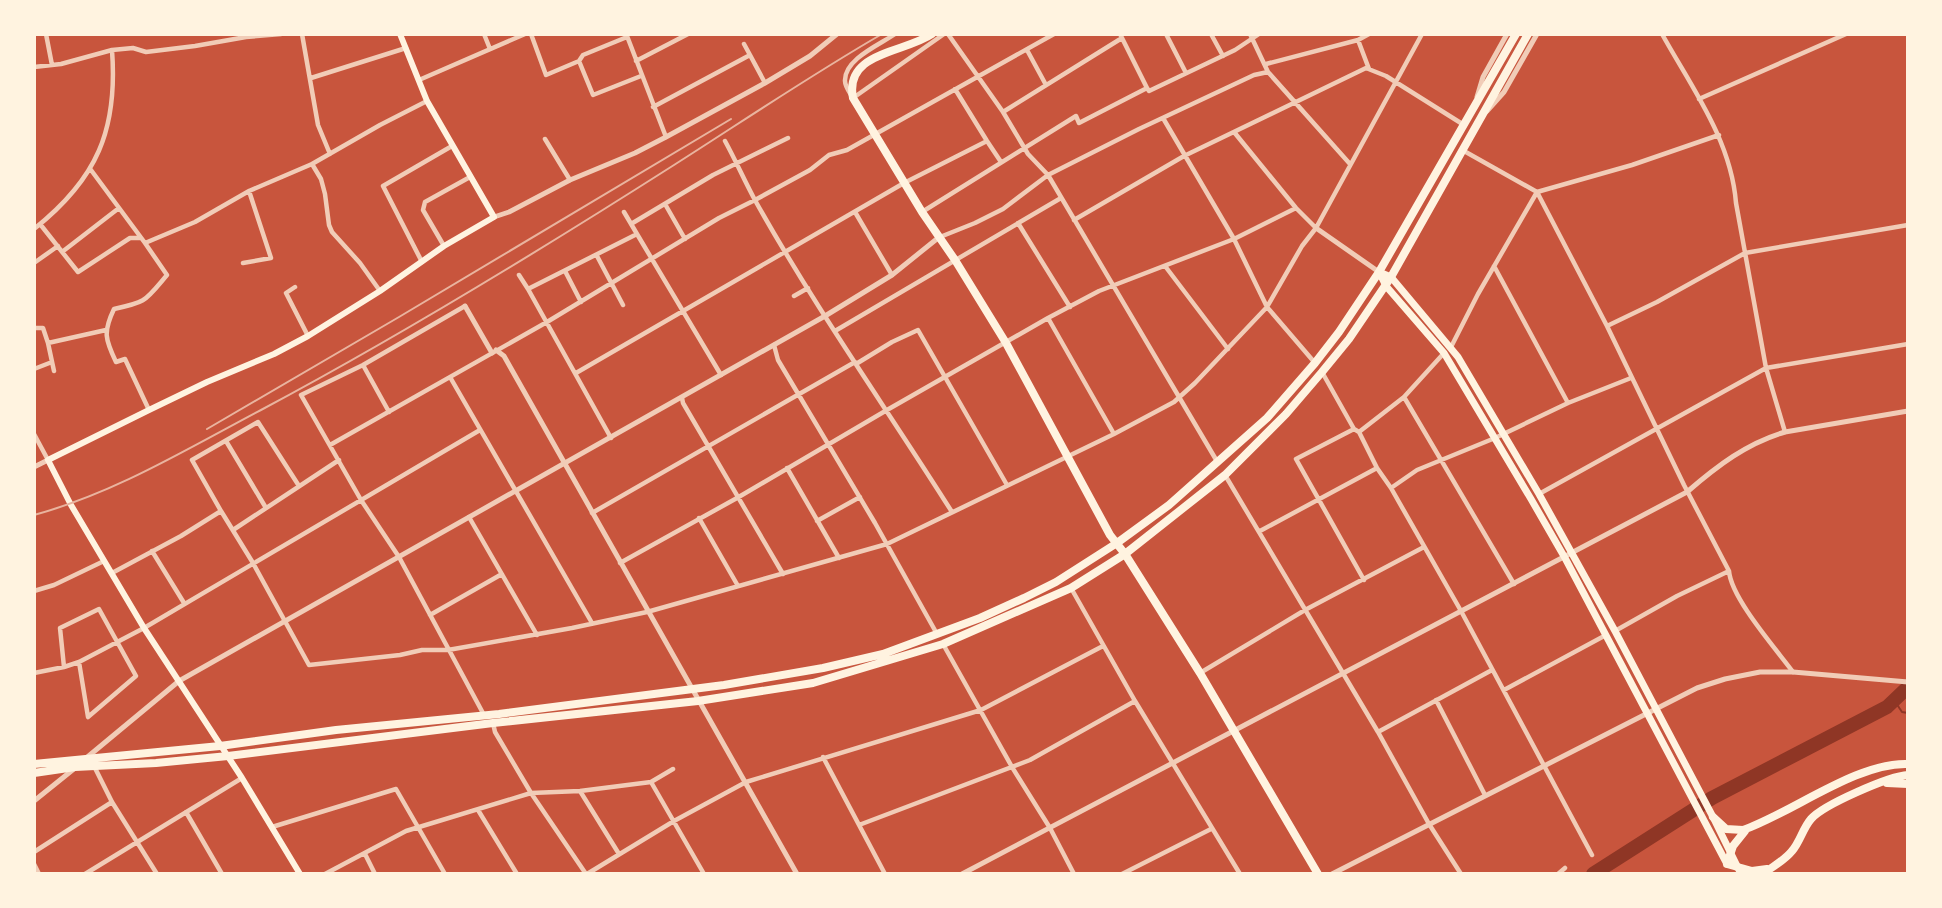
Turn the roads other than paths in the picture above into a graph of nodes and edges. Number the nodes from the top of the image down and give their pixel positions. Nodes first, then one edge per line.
1 (46, 34) edge
2 (281, 34) edge
3 (302, 34) edge
4 (400, 34) edge
5 (484, 34) edge
6 (525, 34) edge
7 (531, 34) edge
8 (688, 34) edge
9 (822, 34) edge
10 (837, 34) edge
11 (895, 34) edge
12 (932, 34) edge
13 (946, 34) edge
14 (1054, 34) edge
15 (1166, 34) edge
16 (1211, 34) edge
17 (1259, 34) edge
18 (1369, 34) edge
19 (1422, 34) edge
20 (1507, 34) edge
21 (1516, 34) edge
22 (1528, 34) edge
23 (1537, 34) edge
24 (1662, 34) edge
25 (1846, 34) edge
26 (246, 36) edge
27 (627, 36) edge
28 (1121, 37) edge
29 (1251, 37) edge
30 (828, 39) junction
31 (1358, 40) junction
32 (744, 44) dead end
33 (406, 48) junction
34 (490, 49) junction
35 (112, 50) junction
36 (1027, 50) junction
37 (750, 55) junction
38 (1222, 56) junction
39 (579, 61) junction
40 (636, 61) junction
41 (1266, 64) junction
42 (52, 65) junction
43 (34, 68) edge
44 (1369, 69) junction
45 (1268, 72) junction
46 (1186, 73) junction
47 (642, 76) junction
48 (979, 76) junction
49 (311, 78) junction
50 (419, 80) junction
51 (765, 82) junction
52 (1396, 84) junction
53 (1046, 85) junction
54 (1147, 88) junction
55 (955, 89) junction
56 (593, 95) junction
57 (587, 97) dead end
58 (853, 98) junction
59 (1699, 99) junction
60 (427, 100) junction
61 (1293, 102) junction
62 (653, 106) junction
63 (1473, 110) junction
64 (1003, 112) junction
65 (1482, 117) junction
66 (1162, 118) junction
67 (1464, 125) junction
68 (1234, 132) junction
69 (874, 134) junction
70 (1719, 135) junction
71 (666, 137) junction
72 (788, 138) dead end
73 (544, 139) dead end
74 (725, 141) dead end
75 (987, 141) junction
76 (452, 146) junction
77 (1024, 148) junction
78 (1464, 151) junction
79 (330, 154) junction
80 (1184, 156) junction
81 (737, 162) junction
82 (1001, 162) junction
83 (1350, 164) junction
84 (312, 165) junction
85 (91, 170) junction
86 (1048, 175) junction
87 (470, 177) junction
88 (570, 180) junction
89 (904, 183) junction
90 (249, 191) junction
91 (1537, 192) junction
92 (1061, 198) junction
93 (755, 200) junction
94 (665, 204) junction
95 (118, 208) junction
96 (1296, 208) junction
97 (624, 212) dead end
98 (855, 212) junction
99 (922, 212) junction
100 (494, 217) junction
101 (1074, 220) junction
102 (40, 224) junction
103 (631, 224) junction
104 (1018, 224) junction
105 (1908, 225) edge
106 (1316, 228) junction
107 (34, 229) edge
108 (636, 234) junction
109 (140, 238) junction
110 (939, 238) junction
111 (685, 239) junction
112 (1234, 239) junction
113 (145, 243) junction
114 (58, 246) junction
115 (444, 246) junction
116 (785, 251) junction
117 (62, 252) junction
118 (1745, 253) junction
119 (597, 256) junction
120 (652, 260) junction
121 (956, 260) junction
122 (422, 262) junction
123 (34, 263) edge
124 (243, 263) dead end
125 (1165, 266) junction
126 (1494, 266) junction
127 (565, 271) junction
128 (1378, 272) junction
129 (519, 275) dead end
130 (892, 276) junction
131 (1391, 277) junction
132 (611, 284) junction
133 (1113, 285) junction
134 (1386, 286) junction
135 (295, 287) dead end
136 (808, 288) junction
137 (528, 289) junction
138 (380, 291) junction
139 (794, 296) dead end
140 (581, 302) junction
141 (623, 305) dead end
142 (465, 306) joint
143 (1070, 307) junction
144 (1267, 307) junction
145 (681, 311) junction
146 (825, 316) junction
147 (1048, 318) junction
148 (547, 322) junction
149 (1607, 326) junction
150 (34, 328) edge
151 (106, 330) junction
152 (835, 331) junction
153 (308, 336) junction
154 (48, 343) junction
155 (1006, 343) junction
156 (1908, 344) edge
157 (774, 345) junction
158 (1451, 347) junction
159 (1228, 349) junction
160 (494, 351) junction
161 (1444, 353) junction
162 (52, 362) junction
163 (855, 363) junction
164 (1315, 363) junction
165 (363, 365) junction
166 (1766, 368) junction
167 (34, 369) edge
168 (54, 370) dead end
169 (1322, 372) junction
170 (576, 373) junction
171 (721, 375) junction
172 (945, 376) junction
173 (450, 377) junction
174 (1631, 378) junction
175 (800, 394) junction
176 (1180, 397) junction
177 (1404, 397) junction
178 (682, 398) junction
179 (1568, 403) junction
180 (149, 410) junction
181 (887, 410) junction
182 (1908, 411) edge
183 (389, 412) junction
184 (1656, 429) junction
185 (480, 430) junction
186 (1356, 430) junction
187 (1785, 432) junction
188 (1114, 434) junction
189 (1503, 434) junction
190 (35, 435) edge
191 (611, 438) junction
192 (1495, 438) junction
193 (226, 441) junction
194 (330, 445) junction
195 (828, 445) junction
196 (709, 447) junction
197 (1066, 456) junction
198 (48, 460) junction
199 (339, 460) junction
200 (1442, 461) junction
201 (565, 463) junction
202 (1218, 464) junction
203 (34, 467) edge
204 (787, 468) junction
205 (1377, 468) junction
206 (1225, 475) junction
207 (1007, 485) junction
208 (299, 486) junction
209 (1391, 488) junction
210 (515, 491) junction
211 (1687, 492) junction
212 (1539, 494) junction
213 (860, 497) junction
214 (737, 498) junction
215 (361, 500) junction
216 (1320, 500) junction
217 (266, 508) junction
218 (221, 511) junction
219 (952, 512) junction
220 (592, 513) junction
221 (469, 517) junction
222 (699, 518) junction
223 (817, 521) junction
224 (233, 530) junction
225 (1260, 531) junction
226 (1117, 543) junction
227 (887, 544) junction
228 (1424, 547) junction
229 (152, 551) junction
230 (1125, 554) junction
231 (1573, 554) junction
232 (399, 557) junction
233 (839, 558) junction
234 (1565, 558) junction
235 (104, 561) junction
236 (253, 563) junction
237 (620, 563) junction
238 (1729, 571) junction
239 (112, 573) junction
240 (502, 574) junction
241 (783, 574) junction
242 (1364, 580) junction
243 (1514, 584) junction
244 (738, 586) junction
245 (1071, 588) junction
246 (34, 591) edge
247 (184, 603) junction
248 (1305, 610) junction
249 (647, 612) junction
250 (1461, 612) junction
251 (430, 615) junction
252 (286, 622) junction
253 (592, 623) junction
254 (144, 628) junction
255 (1614, 631) junction
256 (938, 634) junction
257 (537, 635) junction
258 (1606, 635) junction
259 (117, 643) junction
260 (943, 644) junction
261 (1103, 646) junction
262 (448, 650) junction
263 (79, 662) junction
264 (64, 667) junction
265 (1492, 670) junction
266 (1793, 672) junction
267 (34, 673) edge
268 (1200, 673) junction
269 (1343, 674) junction
270 (179, 681) junction
271 (1908, 682) edge
272 (692, 689) junction
273 (1504, 690) junction
274 (1436, 700) junction
275 (698, 701) junction
276 (1135, 701) junction
277 (1656, 709) junction
278 (981, 710) junction
279 (1648, 713) junction
280 (484, 715) junction
281 (493, 723) junction
282 (1234, 730) junction
283 (1378, 732) junction
284 (220, 746) junction
285 (228, 756) junction
286 (823, 757) junction
287 (1908, 758) edge
288 (85, 759) junction
289 (1173, 762) junction
290 (34, 764) edge
291 (1543, 765) junction
292 (1908, 765) edge
293 (94, 766) junction
294 (75, 767) junction
295 (1012, 767) junction
296 (673, 769) dead end
297 (34, 772) edge
298 (1862, 773) junction
299 (1908, 775) edge
300 (242, 778) junction
301 (651, 782) junction
302 (746, 782) junction
303 (1908, 784) edge
304 (1869, 788) junction
305 (580, 791) junction
306 (531, 793) junction
307 (1485, 795) junction
308 (34, 801) edge
309 (112, 802) junction
310 (478, 810) junction
311 (186, 812) junction
312 (1710, 820) junction
313 (674, 822) junction
314 (1429, 824) junction
315 (859, 825) junction
316 (272, 827) junction
317 (418, 827) junction
318 (1050, 828) junction
319 (1750, 828) junction
320 (1211, 829) junction
321 (136, 842) junction
322 (34, 852) edge
323 (1730, 852) junction
324 (365, 854) junction
325 (619, 854) junction
326 (1592, 855) dead end
327 (34, 864) edge
328 (1727, 864) junction
329 (1565, 868) dead end
330 (1771, 868) junction
331 (1458, 872) edge
332 (1737, 872) edge
333 (39, 873) edge
334 (86, 873) edge
335 (158, 873) edge
336 (222, 873) edge
337 (300, 873) edge
338 (325, 873) edge
339 (375, 873) edge
340 (445, 873) edge
341 (517, 873) edge
342 (587, 873) edge
343 (704, 873) edge
344 (797, 873) edge
345 (885, 873) edge
346 (963, 873) edge
347 (1074, 873) edge
348 (1122, 873) edge
349 (1240, 873) edge
350 (1318, 873) edge
351 (1332, 873) edge
352 (1558, 873) edge
353 (1762, 873) edge

1 - 42 street
2 - 26 street
3 - 49 street
4 - 33 main road
5 - 34 street
6 - 34 street
7 - 39 street
8 - 40 street
9 - 30 street
10 - 30 street
11 - 58 street
12 - 58 highway
13 - 48 street
13 - 58 street
14 - 36 street
15 - 46 street
16 - 38 street
17 - 29 street
18 - 31 street
19 - 52 street
20 - 63 street
21 - 63 highway
22 - 65 highway
23 - 65 street
24 - 59 street
25 - 59 street
26 - 35 street
27 - 39 street
27 - 40 street
28 - 53 street
28 - 54 street
29 - 38 street
29 - 41 street
30 - 51 street
31 - 41 street
31 - 44 street
32 - 37 street
33 - 49 street
33 - 50 main road
34 - 50 street
35 - 42 street
35 - 85 street
36 - 48 street
36 - 53 street
37 - 51 street
37 - 62 street
38 - 46 street
39 - 56 street
40 - 47 street
41 - 45 street
42 - 43 street
44 - 52 street
44 - 61 street
45 - 61 street
45 - 66 street
46 - 54 street
47 - 56 street
47 - 62 street
48 - 55 street
48 - 64 street
49 - 79 street
50 - 60 main road
51 - 71 street
52 - 67 street
52 - 83 street
53 - 64 street
54 - 77 street
55 - 69 street
55 - 75 street
56 - 57 street
58 - 69 highway
59 - 70 street
60 - 76 main road
60 - 79 street
61 - 68 street
61 - 83 street
62 - 71 street
63 - 67 highway
64 - 77 street
65 - 78 highway
66 - 80 street
66 - 86 street
67 - 128 highway
68 - 80 street
68 - 96 street
69 - 89 highway
69 - 93 street
70 - 91 street
70 - 118 street
71 - 88 street
72 - 81 street
73 - 88 street
74 - 81 street
75 - 82 street
75 - 89 street
76 - 87 main road
76 - 122 street
77 - 82 street
77 - 86 street
78 - 91 street
78 - 131 highway
79 - 84 street
80 - 101 street
80 - 112 street
81 - 93 street
81 - 94 street
82 - 99 street
83 - 106 street
84 - 90 street
84 - 138 street
85 - 95 street
85 - 102 street
86 - 92 street
86 - 110 street
87 - 100 main road
87 - 115 street
88 - 100 street
89 - 98 street
89 - 99 highway
90 - 113 street
90 - 124 street
91 - 126 street
91 - 149 street
92 - 101 street
92 - 104 street
93 - 111 street
93 - 116 street
94 - 103 street
94 - 111 street
95 - 109 street
95 - 117 street
96 - 106 street
96 - 112 street
97 - 103 street
98 - 116 street
98 - 130 street
99 - 110 highway
100 - 115 main road
101 - 133 street
102 - 107 street
102 - 114 street
103 - 108 street
104 - 121 street
104 - 143 street
105 - 118 street
106 - 128 street
106 - 144 street
108 - 119 street
108 - 120 street
109 - 113 street
109 - 117 street
110 - 121 highway
110 - 130 street
111 - 120 street
112 - 125 street
112 - 144 street
113 - 151 street
114 - 117 street
114 - 123 street
115 - 122 main road
116 - 136 street
116 - 145 street
118 - 149 street
118 - 166 street
119 - 127 street
119 - 132 street
120 - 132 street
120 - 145 street
121 - 152 street
121 - 155 highway
122 - 138 main road
125 - 133 street
125 - 159 street
126 - 158 street
126 - 179 street
127 - 137 street
127 - 140 street
128 - 131 main road
128 - 134 main road
128 - 164 highway
129 - 137 street
130 - 146 street
131 - 134 highway
131 - 158 main road
132 - 140 street
132 - 141 street
133 - 143 street
133 - 176 street
134 - 161 main road
134 - 169 highway
135 - 153 street
136 - 139 street
136 - 146 street
137 - 148 street
138 - 153 main road
140 - 148 street
142 - 160 street
142 - 165 street
143 - 147 street
144 - 159 street
144 - 164 street
145 - 170 street
145 - 171 street
146 - 152 street
146 - 157 street
147 - 155 street
147 - 188 street
148 - 160 street
148 - 170 street
149 - 174 street
150 - 154 street
151 - 154 street
151 - 180 street
152 - 163 street
153 - 180 main road
154 - 162 street
155 - 172 street
155 - 197 highway
156 - 166 street
157 - 171 street
157 - 175 street
158 - 189 main road
159 - 176 street
160 - 173 street
160 - 201 street
161 - 177 street
161 - 192 main road
162 - 167 street
162 - 168 street
163 - 172 street
163 - 175 street
163 - 181 street
164 - 202 highway
165 - 183 street
165 - 194 street
166 - 184 street
166 - 187 street
169 - 186 street
169 - 206 highway
170 - 191 street
171 - 178 street
172 - 181 street
172 - 207 street
173 - 183 street
173 - 185 street
174 - 179 street
174 - 184 street
175 - 195 street
175 - 196 street
176 - 188 street
176 - 202 street
177 - 186 street
177 - 200 street
178 - 191 street
178 - 196 street
179 - 189 street
180 - 198 main road
181 - 195 street
181 - 219 street
182 - 187 street
183 - 194 street
184 - 211 street
184 - 212 street
185 - 210 street
185 - 215 street
186 - 205 street
186 - 216 street
187 - 211 street
188 - 197 street
189 - 192 street
189 - 212 main road
190 - 198 street
191 - 201 street
192 - 200 street
192 - 234 main road
193 - 208 street
193 - 217 street
193 - 218 street
194 - 199 street
195 - 204 street
195 - 213 street
196 - 214 street
196 - 220 street
197 - 207 street
197 - 226 highway
198 - 203 street
198 - 235 main road
199 - 208 street
199 - 215 street
200 - 209 street
200 - 243 street
201 - 210 street
201 - 220 street
202 - 226 highway
204 - 214 street
204 - 223 street
205 - 209 street
205 - 216 street
206 - 225 street
206 - 230 highway
207 - 219 street
208 - 217 street
209 - 228 street
210 - 221 street
210 - 253 street
211 - 231 street
211 - 238 street
212 - 231 main road
213 - 223 street
213 - 227 street
214 - 222 street
214 - 241 street
215 - 232 street
215 - 236 street
216 - 225 street
216 - 242 street
217 - 224 street
218 - 224 street
218 - 229 street
219 - 227 street
220 - 237 street
221 - 232 street
221 - 240 street
222 - 237 street
222 - 244 street
223 - 233 street
224 - 236 street
225 - 248 street
226 - 230 highway
226 - 256 highway
227 - 233 street
227 - 256 street
228 - 242 street
228 - 250 street
229 - 239 street
229 - 247 street
230 - 245 highway
230 - 268 highway
231 - 234 street
231 - 255 main road
232 - 251 street
232 - 252 street
233 - 241 street
234 - 243 street
234 - 258 main road
235 - 239 main road
235 - 246 street
236 - 247 street
236 - 252 street
237 - 249 street
238 - 255 street
238 - 266 street
239 - 254 main road
240 - 251 street
240 - 257 street
241 - 244 street
242 - 248 street
243 - 250 street
244 - 249 street
245 - 260 highway
245 - 261 street
247 - 254 street
248 - 268 street
248 - 269 street
249 - 253 street
249 - 272 street
250 - 265 street
250 - 269 street
251 - 262 street
252 - 262 street
252 - 270 street
253 - 257 street
254 - 259 street
254 - 270 main road
255 - 277 main road
256 - 272 highway
257 - 262 street
258 - 273 street
258 - 279 main road
259 - 263 street
259 - 263 street
259 - 264 street
260 - 275 highway
260 - 278 street
261 - 276 street
261 - 278 street
262 - 280 street
263 - 264 street
264 - 267 street
265 - 273 street
265 - 274 street
266 - 271 street
266 - 277 street
268 - 282 highway
269 - 282 street
269 - 283 street
270 - 284 main road
270 - 288 street
272 - 275 street
272 - 280 highway
273 - 291 street
274 - 283 street
274 - 307 street
275 - 281 highway
275 - 302 street
276 - 289 street
276 - 295 street
277 - 279 street
277 - 312 main road
278 - 286 street
278 - 295 street
279 - 291 street
279 - 312 main road
280 - 284 highway
281 - 285 highway
281 - 306 street
282 - 289 street
282 - 350 highway
283 - 314 street
284 - 285 main road
284 - 288 highway
285 - 293 highway
285 - 300 main road
286 - 302 street
286 - 315 street
287 - 298 highway
288 - 290 highway
289 - 318 street
289 - 320 street
291 - 307 street
291 - 326 street
292 - 298 highway
293 - 294 highway
293 - 309 street
294 - 297 highway
294 - 308 street
295 - 315 street
295 - 318 street
296 - 301 street
298 - 319 highway
299 - 304 highway
300 - 311 street
300 - 316 main road
301 - 305 street
301 - 313 street
302 - 313 street
302 - 344 street
303 - 304 highway
304 - 330 highway
305 - 306 street
305 - 325 street
306 - 310 street
306 - 342 street
307 - 314 street
309 - 321 street
309 - 322 street
310 - 317 street
310 - 341 street
311 - 321 street
311 - 336 street
312 - 319 highway
312 - 323 main road
312 - 328 main road
313 - 325 street
313 - 343 street
314 - 331 street
314 - 351 street
315 - 345 street
316 - 317 street
316 - 337 main road
317 - 324 street
317 - 340 street
318 - 346 street
318 - 347 street
319 - 323 highway
320 - 348 street
320 - 349 street
321 - 334 street
321 - 335 street
323 - 328 highway
323 - 332 main road
324 - 338 street
324 - 339 street
325 - 342 street
327 - 333 street
328 - 332 highway
329 - 352 street
330 - 332 highway
330 - 353 highway

